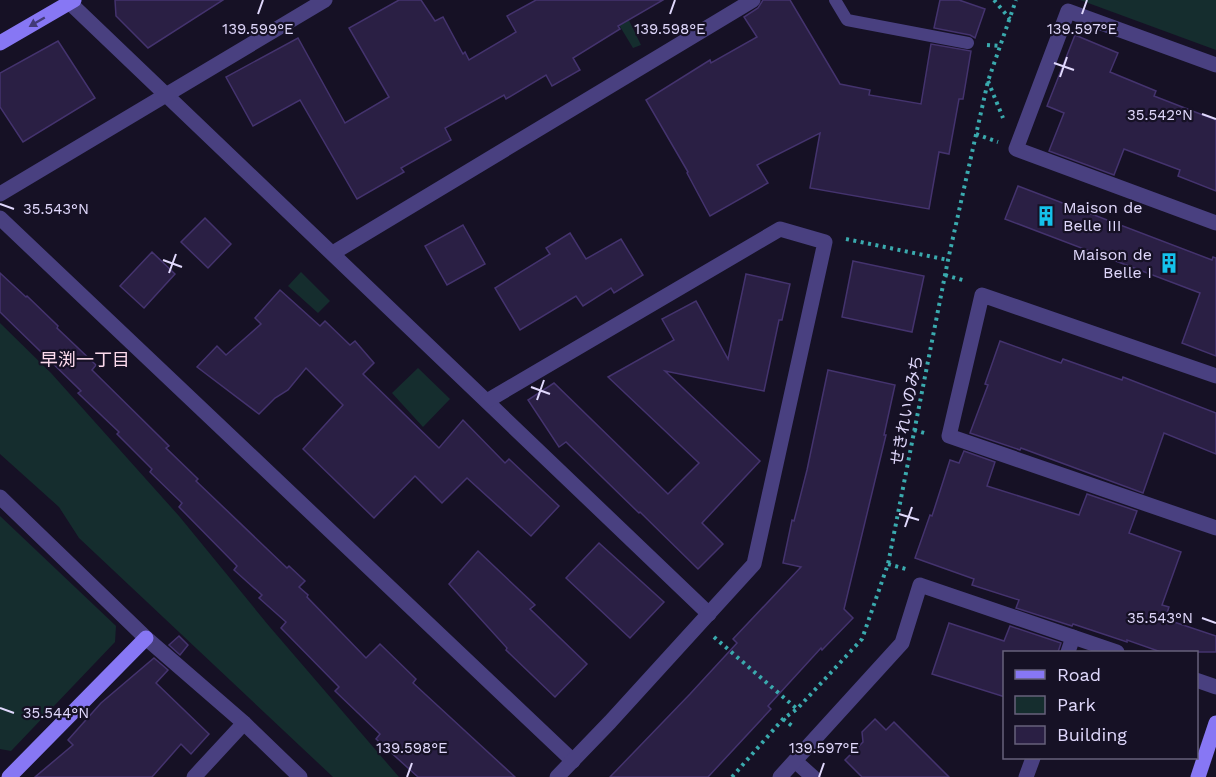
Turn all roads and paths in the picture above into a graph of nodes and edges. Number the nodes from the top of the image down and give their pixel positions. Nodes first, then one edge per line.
1 (325, 0) edge
2 (753, 0) edge
3 (834, 0) edge
4 (994, 0) edge
5 (1016, 0) edge
6 (72, 1) edge
7 (1010, 20) junction
8 (0, 43) edge
9 (968, 44) dead end
10 (1216, 65) edge
11 (988, 81) junction
12 (165, 95) junction
13 (1016, 149) junction
14 (0, 194) edge
15 (0, 218) edge
16 (1216, 223) edge
17 (825, 242) junction
18 (333, 253) junction
19 (948, 260) junction
20 (1216, 376) edge
21 (487, 401) junction
22 (0, 497) edge
23 (1216, 528) edge
24 (705, 619) junction
25 (1073, 637) junction
26 (146, 638) junction
27 (1068, 651) edge
28 (1114, 651) edge
29 (1198, 680) edge
30 (1216, 687) edge
31 (797, 709) junction
32 (244, 723) junction
33 (1216, 723) edge
34 (1033, 759) edge
35 (573, 760) junction
36 (795, 760) junction
37 (9, 777) edge
38 (194, 777) edge
39 (300, 777) edge
40 (556, 777) edge
41 (732, 777) edge
42 (780, 777) edge
43 (813, 777) edge
44 (1026, 777) edge
45 (1198, 777) edge

1 - 12 street
2 - 18 street
3 - 9 lane
4 - 7 path
5 - 7 path, せきれいのみち
6 -> 8 street
6 - 12 street
7 - 11 path, せきれいのみち
10 - 13 street
11 - 13 path
11 - 19 path, せきれいのみち
12 - 14 street
12 - 18 street
13 - 16 street
15 - 35 street
17 - 19 path
17 - 21 street
17 - 24 street
18 - 21 street
19 - 31 path, せきれいのみち
20 - 23 street
21 - 24 street
22 - 26 street
24 - 31 path
24 - 35 street
25 - 27 street
25 - 28 street
25 - 36 street
26 - 32 street
26 - 37 street
29 - 30 street
31 - 41 path, せきれいのみち
32 - 38 street
32 - 39 street
33 - 45 street
34 - 44 street
35 - 40 street
36 - 42 street
36 - 43 street

